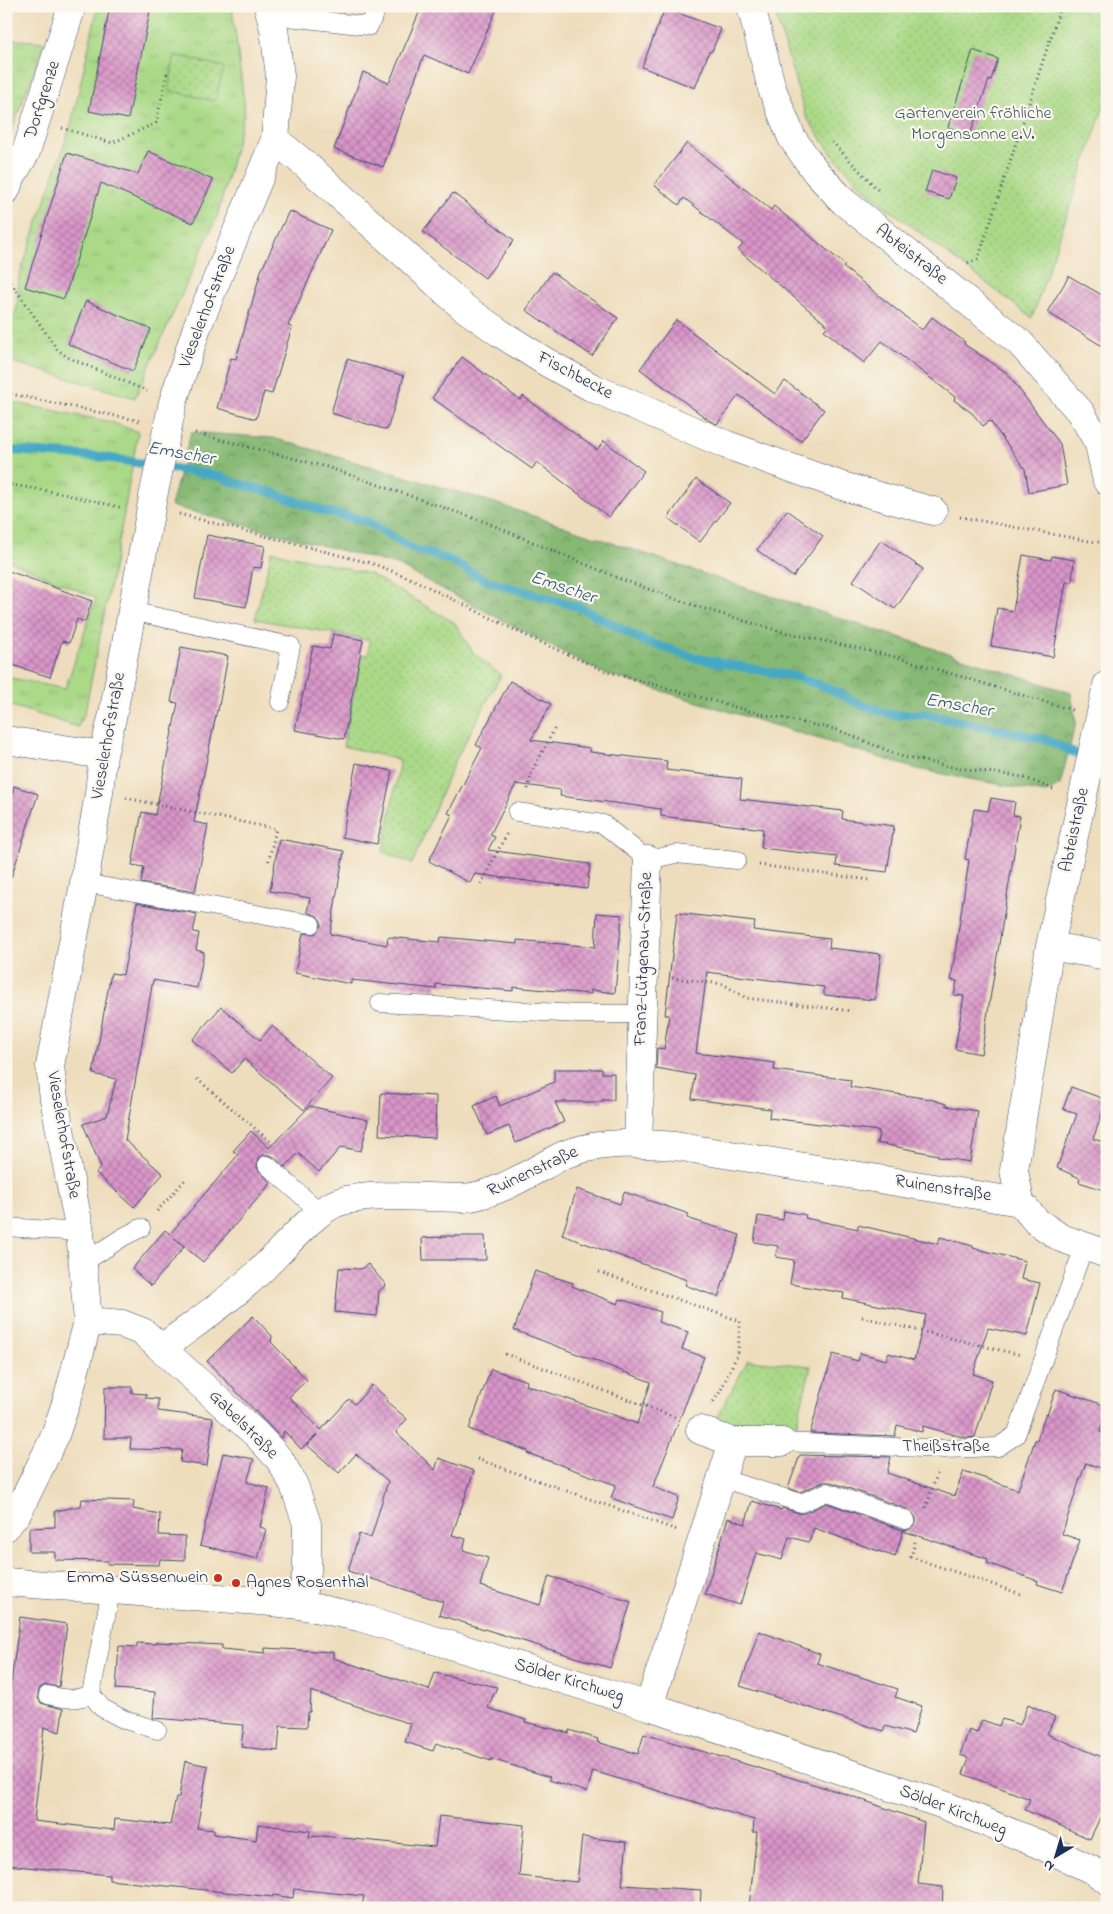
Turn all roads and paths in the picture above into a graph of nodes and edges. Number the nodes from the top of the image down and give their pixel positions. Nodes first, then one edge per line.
1 (72, 6) edge
2 (378, 6) edge
3 (751, 6) edge
4 (1062, 6) edge
5 (269, 10) edge
6 (171, 75) dead end
7 (37, 120) junction
8 (828, 138) dead end
9 (275, 140) junction
10 (6, 190) edge
11 (883, 194) dead end
12 (965, 262) dead end
13 (6, 282) edge
14 (6, 393) edge
15 (168, 422) junction
16 (1103, 446) edge
17 (1107, 481) edge
18 (6, 484) edge
19 (151, 506) junction
20 (933, 511) joint
21 (1107, 543) edge
22 (131, 611) junction
23 (1107, 685) edge
24 (280, 702) dead end
25 (1097, 729) junction
26 (6, 740) edge
27 (103, 756) junction
28 (99, 793) junction
29 (1082, 796) junction
30 (518, 812) dead end
31 (648, 860) junction
32 (737, 860) joint
33 (268, 864) dead end
34 (870, 880) dead end
35 (84, 883) junction
36 (311, 924) dead end
37 (1050, 946) junction
38 (1107, 956) edge
39 (644, 975) junction
40 (380, 1003) dead end
41 (852, 1011) dead end
42 (644, 1014) junction
43 (197, 1079) dead end
44 (638, 1143) junction
45 (267, 1165) joint
46 (186, 1178) dead end
47 (1020, 1202) junction
48 (320, 1212) junction
49 (6, 1227) edge
50 (141, 1228) joint
51 (80, 1232) junction
52 (1096, 1250) edge
53 (84, 1263) junction
54 (599, 1272) dead end
55 (862, 1317) dead end
56 (88, 1321) junction
57 (162, 1348) junction
58 (505, 1354) dead end
59 (1044, 1360) junction
60 (703, 1421) junction
61 (733, 1442) junction
62 (782, 1442) joint
63 (946, 1449) junction
64 (478, 1459) dead end
65 (720, 1478) junction
66 (915, 1518) joint
67 (6, 1527) edge
68 (701, 1538) junction
69 (916, 1541) dead end
70 (6, 1582) edge
71 (111, 1590) junction
72 (1021, 1594) dead end
73 (300, 1605) junction
74 (48, 1694) dead end
75 (91, 1694) junction
76 (649, 1706) junction
77 (157, 1730) dead end
78 (1107, 1880) edge

1 - 7 street, Dorfgrenze
2 - 5 lane
3 - 16 street, Abteistraße
4 - 12 path
5 - 9 street, Vieselerhofstraße
6 - 7 path
7 - 10 street, Dorfgrenze
8 - 11 path
9 - 15 street, Vieselerhofstraße
9 - 20 street, Fischbecke
13 - 15 path
14 - 15 path
15 - 19 street, Vieselerhofstraße
15 - 25 path
16 - 17 street, Abteistraße
18 - 19 path
19 - 22 street, Vieselerhofstraße
19 - 29 path
20 - 21 path
22 - 24 lane
22 - 27 street, Vieselerhofstraße
23 - 25 street, Abteistraße
25 - 29 street, Abteistraße
26 - 27 street
27 - 28 street, Vieselerhofstraße
28 - 33 path
28 - 35 street, Vieselerhofstraße
29 - 37 street, Abteistraße
30 - 31 lane, Franz-Lütgenau-Straße
31 - 32 lane
31 - 39 street, Franz-Lütgenau-Straße
32 - 34 path
35 - 36 lane
35 - 51 street, Vieselerhofstraße
37 - 38 street
37 - 47 street, Abteistraße
39 - 41 path
39 - 42 street, Franz-Lütgenau-Straße
40 - 42 lane
42 - 44 street, Franz-Lütgenau-Straße
43 - 45 path
44 - 47 street, Ruinenstraße
44 - 48 street, Ruinenstraße
45 - 48 lane
46 - 50 path
47 - 52 street
48 - 57 street, Ruinenstraße
49 - 51 lane
50 - 53 lane
51 - 53 street, Vieselerhofstraße
52 - 59 lane, Theißstraße
53 - 56 street, Vieselerhofstraße
54 - 60 path
55 - 59 path
56 - 57 street
56 - 67 street, Vieselerhofstraße
57 - 73 street, Gabelstraße
58 - 60 path
59 - 63 lane, Theißstraße
60 - 61 street, Theißstraße
61 - 62 street, Theißstraße
61 - 65 street
62 - 63 lane, Theißstraße
63 - 66 path
64 - 68 path
65 - 66 lane
65 - 68 street
68 - 76 street
69 - 72 path
70 - 71 street, Sölder Kirchweg
71 - 73 street, Sölder Kirchweg
71 - 75 lane
73 - 76 street, Sölder Kirchweg
74 - 75 lane
75 - 77 lane
76 - 78 street, Sölder Kirchweg

